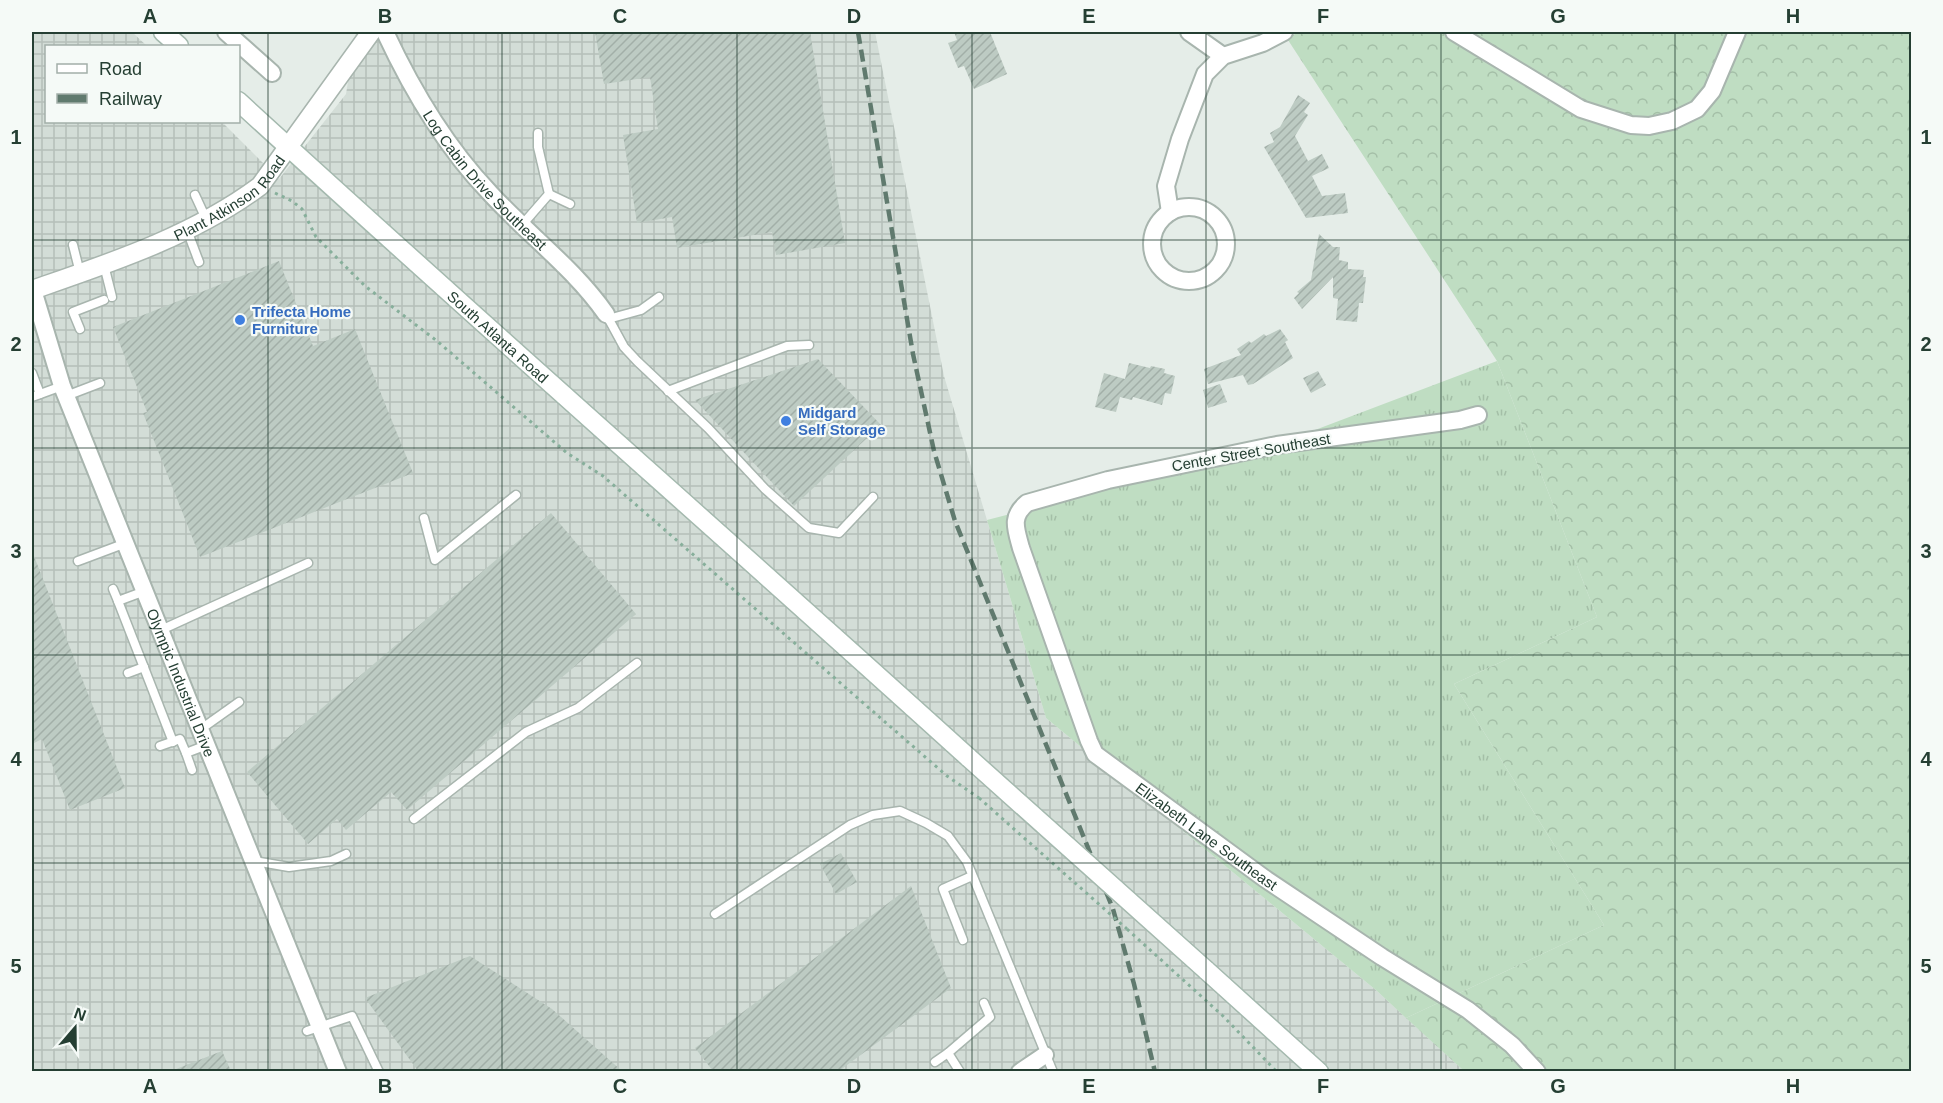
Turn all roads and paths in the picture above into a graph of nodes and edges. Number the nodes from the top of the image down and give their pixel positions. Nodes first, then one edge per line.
1 (163, 32) edge
2 (226, 32) edge
3 (371, 32) edge
4 (385, 32) edge
5 (1189, 32) edge
6 (1284, 32) edge
7 (1454, 32) edge
8 (1737, 32) edge
9 (178, 45) edge
10 (1223, 56) junction
11 (272, 73) dead end
12 (240, 103) edge
13 (538, 133) dead end
14 (288, 147) junction
15 (260, 186) junction
16 (549, 194) junction
17 (195, 195) dead end
18 (570, 204) dead end
19 (1170, 212) junction
20 (207, 220) junction
21 (522, 225) junction
22 (187, 230) junction
23 (73, 245) dead end
24 (199, 262) dead end
25 (104, 265) junction
26 (80, 273) junction
27 (32, 290) edge
28 (659, 297) dead end
29 (607, 317) junction
30 (80, 329) dead end
31 (809, 345) dead end
32 (32, 373) edge
33 (100, 383) dead end
34 (64, 391) junction
35 (668, 392) junction
36 (36, 396) edge
37 (1478, 415) dead end
38 (516, 495) dead end
39 (873, 497) dead end
40 (1027, 503) joint
41 (424, 518) dead end
42 (126, 543) junction
43 (78, 561) dead end
44 (308, 563) dead end
45 (114, 589) dead end
46 (145, 590) junction
47 (118, 601) junction
48 (161, 630) junction
49 (637, 663) dead end
50 (144, 667) junction
51 (128, 673) dead end
52 (239, 702) dead end
53 (204, 737) junction
54 (173, 742) junction
55 (160, 747) dead end
56 (186, 753) junction
57 (192, 770) dead end
58 (414, 819) dead end
59 (346, 854) dead end
60 (254, 861) junction
61 (972, 876) junction
62 (715, 914) dead end
63 (963, 940) dead end
64 (984, 1003) dead end
65 (314, 1028) junction
66 (948, 1053) junction
67 (1045, 1055) junction
68 (935, 1062) dead end
69 (338, 1071) edge
70 (379, 1071) edge
71 (960, 1071) edge
72 (1020, 1071) edge
73 (1053, 1071) edge
74 (1277, 1071) edge
75 (1319, 1071) edge
76 (1537, 1071) edge

1 - 9 main road
2 - 11 street
3 - 14 main road, Plant Atkinson Road
4 - 21 street, Log Cabin Drive Southeast
5 - 10 street
6 - 10 street
7 - 8 street
10 - 19 street
12 - 14 main road, South Atlanta Road
13 - 16 lane
14 - 15 main road, Plant Atkinson Road
14 - 75 main road, South Atlanta Road, bridge
15 - 20 main road, Plant Atkinson Road
15 - 74 path, bridge
16 - 18 lane
16 - 21 lane
17 - 20 lane
19 - 19 street
20 - 22 main road, Plant Atkinson Road
21 - 29 street, Log Cabin Drive Southeast
22 - 24 lane
22 - 25 main road, Plant Atkinson Road
23 - 26 lane
25 - 26 main road, Plant Atkinson Road
25 - 30 lane
26 - 27 main road, Plant Atkinson Road
27 - 34 street, Olympic Industrial Drive
28 - 29 lane
29 - 35 lane
31 - 35 lane
32 - 36 lane
33 - 34 lane
34 - 36 lane
34 - 42 street, Olympic Industrial Drive
35 - 39 lane
37 - 40 street, Center Street Southeast
38 - 41 lane
40 - 76 street, Elizabeth Lane Southeast
42 - 43 lane
42 - 46 street, Olympic Industrial Drive
44 - 48 lane
45 - 47 lane
46 - 47 lane
46 - 48 street, Olympic Industrial Drive
47 - 50 lane
48 - 53 street, Olympic Industrial Drive
49 - 58 lane
50 - 51 lane
50 - 54 lane
52 - 53 lane
53 - 56 lane
53 - 60 street, Olympic Industrial Drive
54 - 55 lane
54 - 56 lane
56 - 57 lane
59 - 60 lane
60 - 65 street, Olympic Industrial Drive
61 - 62 lane
61 - 63 lane
61 - 67 lane
64 - 66 lane
65 - 69 street, Olympic Industrial Drive
65 - 70 lane
66 - 68 lane
66 - 71 lane
67 - 72 street
67 - 73 lane

